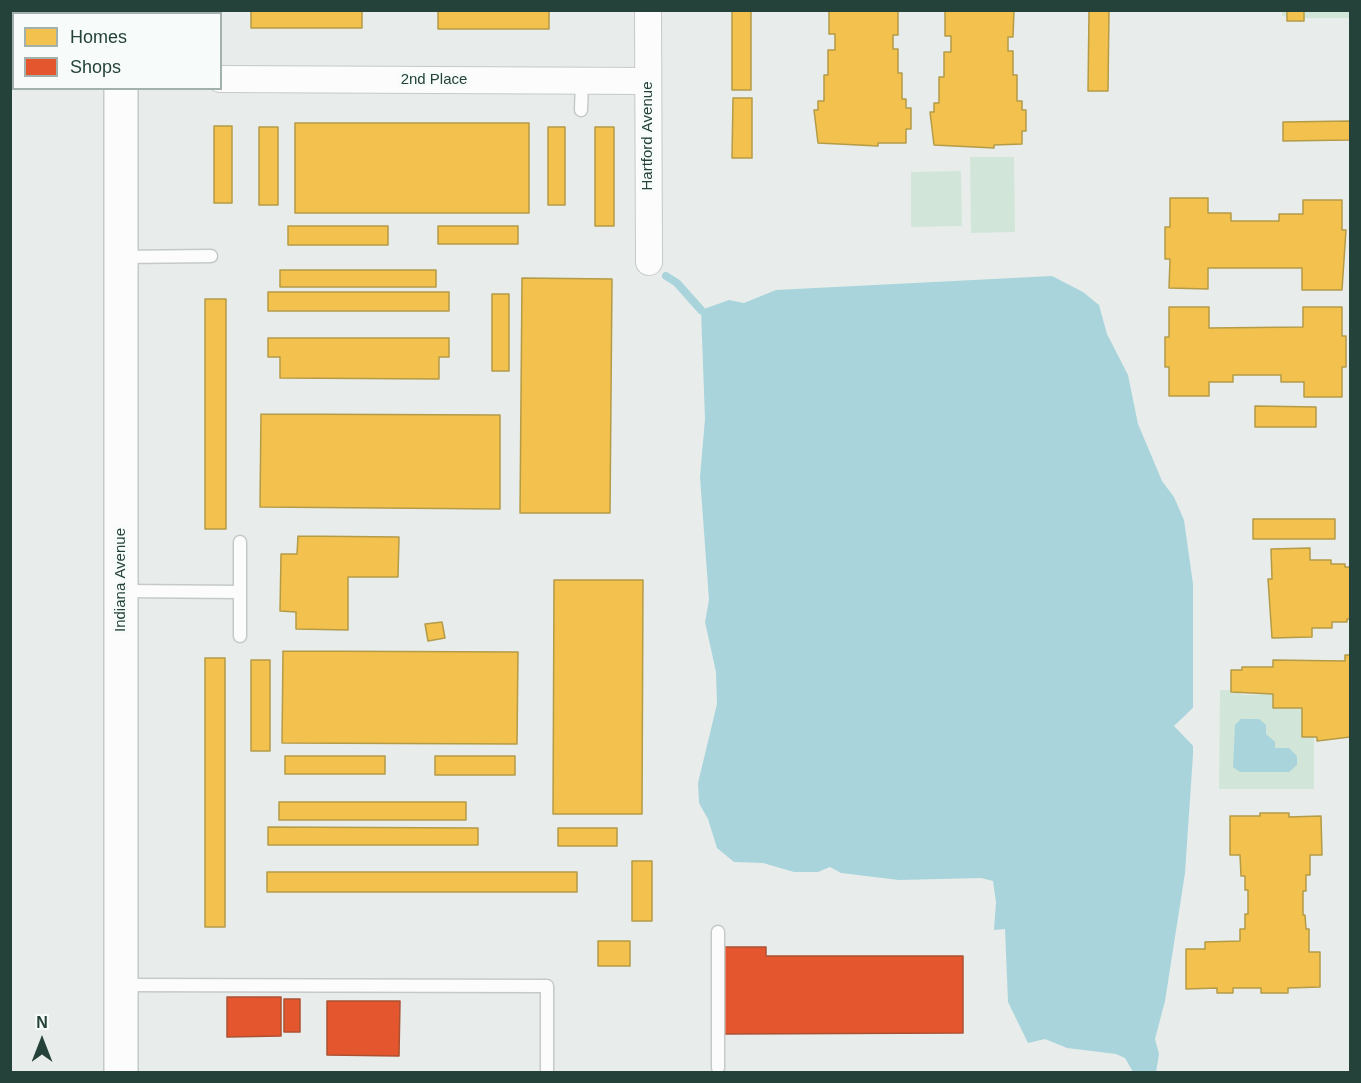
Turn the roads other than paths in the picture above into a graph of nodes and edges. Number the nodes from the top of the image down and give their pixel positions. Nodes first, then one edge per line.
1 (648, 10) edge
2 (222, 79) edge
3 (582, 81) junction
4 (648, 81) junction
5 (121, 90) edge
6 (581, 110) dead end
7 (211, 256) dead end
8 (121, 257) junction
9 (649, 262) dead end
10 (240, 542) dead end
11 (121, 591) junction
12 (240, 592) junction
13 (240, 636) dead end
14 (718, 932) dead end
15 (121, 985) junction
16 (718, 1068) dead end
17 (121, 1072) edge
18 (547, 1072) edge

1 - 4 street, Hartford Avenue
2 - 3 street, 2nd Place
3 - 4 street, 2nd Place
3 - 6 lane
4 - 9 street, Hartford Avenue
5 - 8 main road, Indiana Avenue
7 - 8 lane
8 - 11 main road, Indiana Avenue
10 - 12 lane
11 - 12 lane
11 - 15 main road, Indiana Avenue
12 - 13 lane
14 - 16 lane
15 - 17 main road, Indiana Avenue
15 - 18 lane

